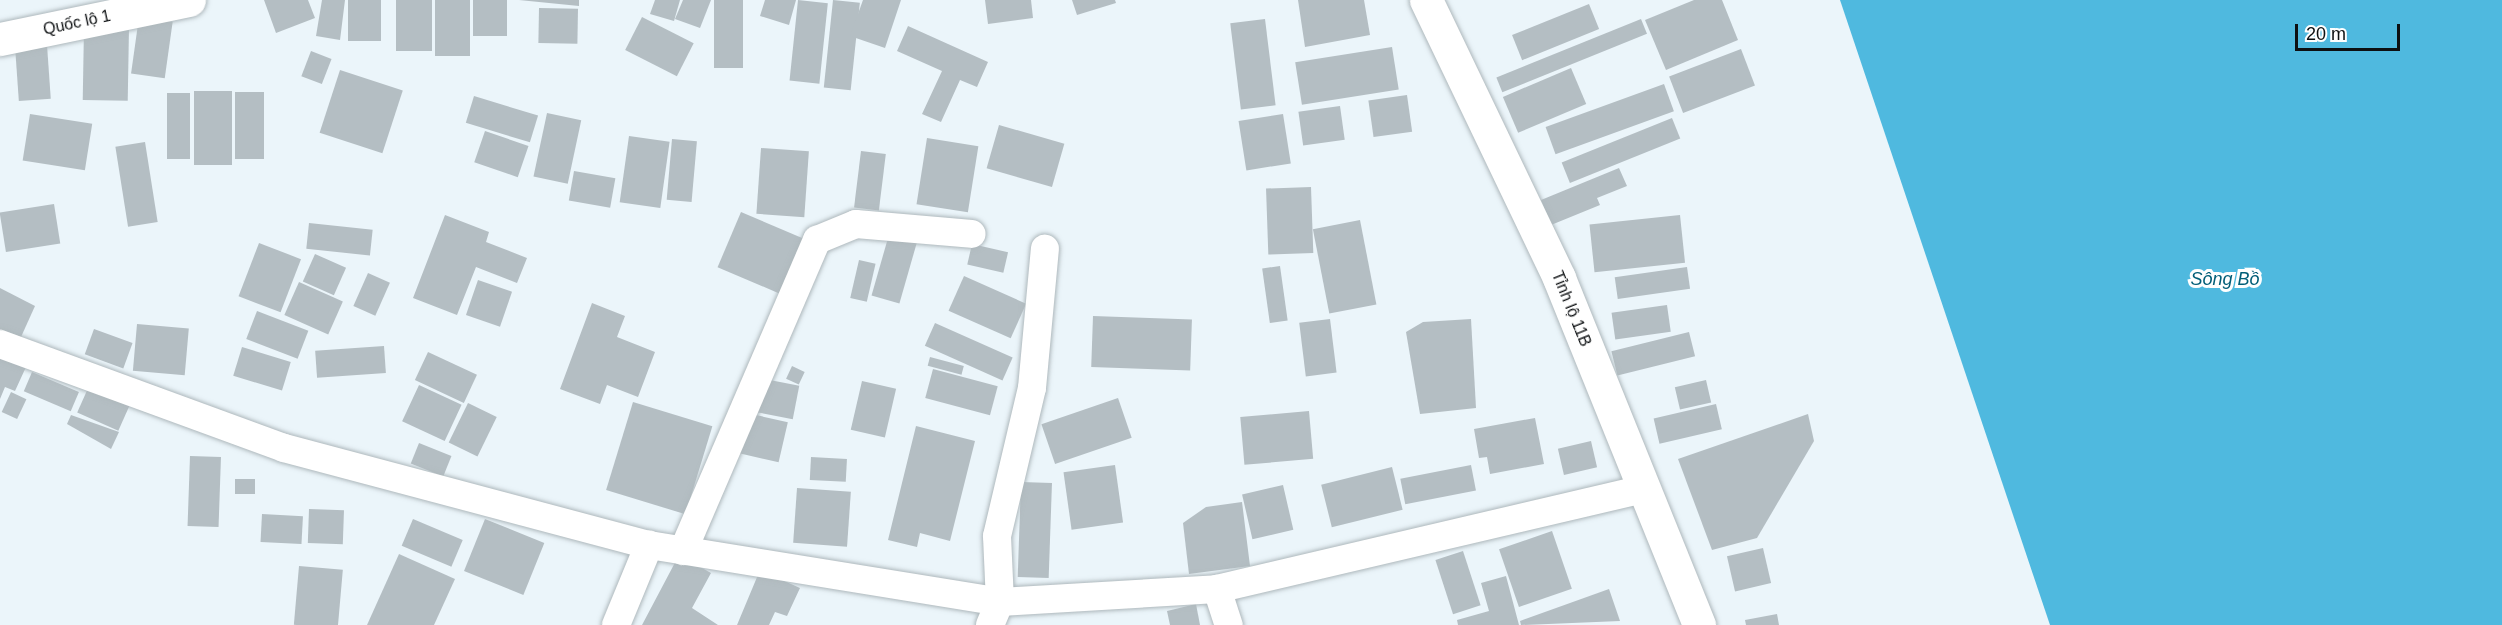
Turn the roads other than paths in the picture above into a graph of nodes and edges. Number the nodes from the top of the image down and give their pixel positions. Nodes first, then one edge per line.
1 (189, 0) edge
2 (1426, 0) edge
3 (0, 39) edge
4 (972, 234) dead end
5 (1045, 249) dead end
6 (0, 345) edge
7 (1644, 489) junction
8 (649, 544) junction
9 (683, 551) junction
10 (1217, 590) junction
11 (995, 614) edge
12 (616, 625) edge
13 (1229, 625) edge
14 (1699, 625) edge

1 - 3 main road, Quốc lộ 1
2 - 7 main road, Tỉnh lộ 11B
4 - 9 street
5 - 11 street
6 - 8 street
7 - 10 street
7 - 14 main road, Tỉnh lộ 11B
8 - 9 street
8 - 12 street
9 - 11 street
10 - 11 street
10 - 13 street

